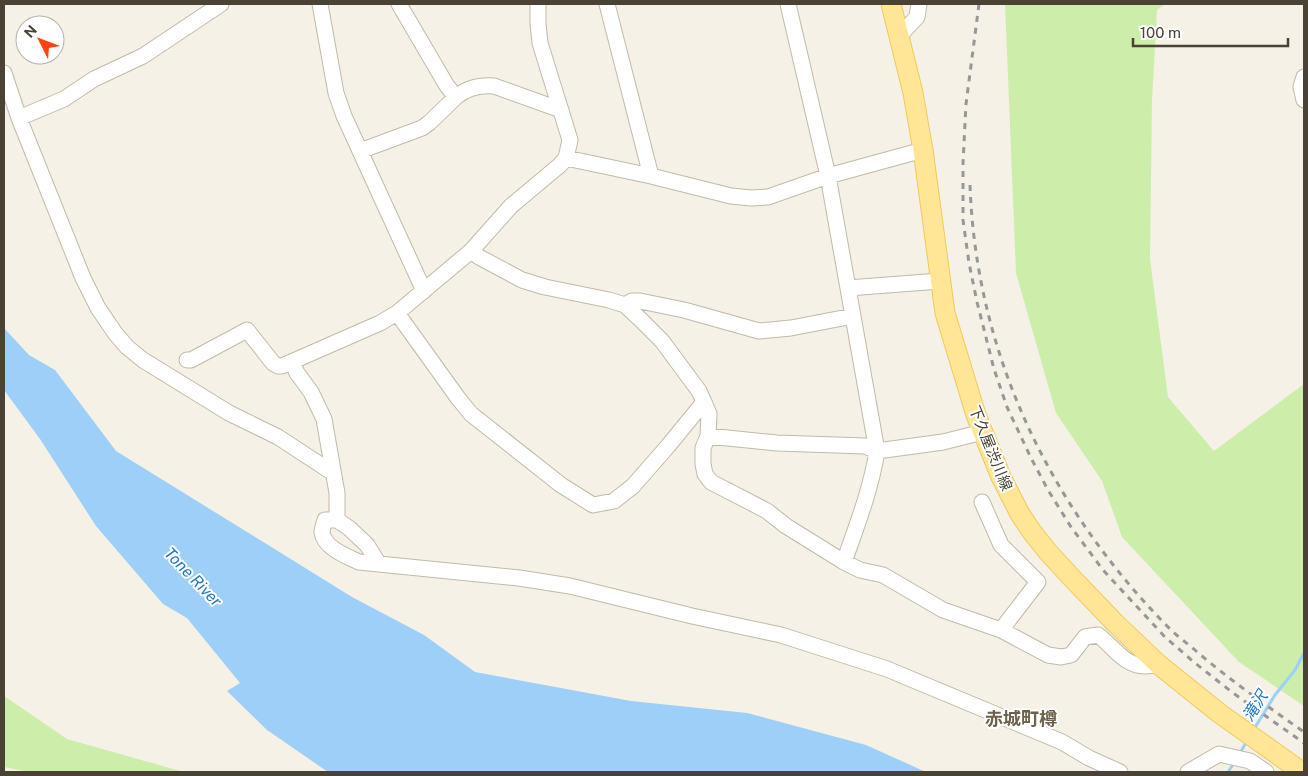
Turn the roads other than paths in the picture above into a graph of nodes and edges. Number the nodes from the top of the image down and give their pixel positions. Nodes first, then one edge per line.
1 (221, 4) edge
2 (320, 4) edge
3 (399, 4) edge
4 (538, 4) edge
5 (607, 4) edge
6 (788, 4) edge
7 (891, 4) edge
8 (919, 4) edge
9 (899, 36) junction
10 (4, 73) edge
11 (1304, 77) edge
12 (456, 97) junction
13 (1304, 100) edge
14 (561, 110) junction
15 (19, 118) junction
16 (923, 150) junction
17 (360, 151) junction
18 (566, 158) junction
19 (652, 176) junction
20 (828, 176) junction
21 (471, 251) junction
22 (940, 281) junction
23 (848, 288) junction
24 (424, 290) junction
25 (624, 305) junction
26 (397, 314) junction
27 (853, 316) junction
28 (187, 360) dead end
29 (292, 362) junction
30 (704, 402) junction
31 (983, 432) junction
32 (708, 436) junction
33 (877, 451) junction
34 (333, 473) junction
35 (982, 502) dead end
36 (337, 520) junction
37 (844, 562) junction
38 (379, 564) junction
39 (1001, 630) junction
40 (1158, 664) junction
41 (1120, 772) edge
42 (1188, 772) edge
43 (1266, 772) edge
44 (1302, 772) edge

1 - 15 street
2 - 17 street
3 - 12 street
4 - 14 street
5 - 19 street
6 - 20 street
7 - 9 main road, 下久屋渋川線
8 - 9 street
9 - 16 main road, 下久屋渋川線
10 - 15 street
11 - 13 street
12 - 14 street
12 - 17 street
14 - 18 street
15 - 34 street
16 - 20 street
16 - 22 main road, 下久屋渋川線
17 - 24 street
18 - 19 street
18 - 21 street
19 - 20 street
20 - 23 street
21 - 24 street
21 - 25 street
22 - 23 street
22 - 31 main road, 下久屋渋川線
23 - 27 street
24 - 26 street
25 - 27 street
25 - 30 street
26 - 29 street
26 - 30 street
27 - 33 street
28 - 29 street
29 - 34 street
30 - 32 street
31 - 33 street
31 - 40 main road, 下久屋渋川線
32 - 33 street
32 - 37 street
33 - 37 street
34 - 36 street
35 - 39 street
36 - 38 street
36 - 38 street
37 - 39 street
38 - 41 street
39 - 40 street
40 - 44 main road, 下久屋渋川線
42 - 43 street

